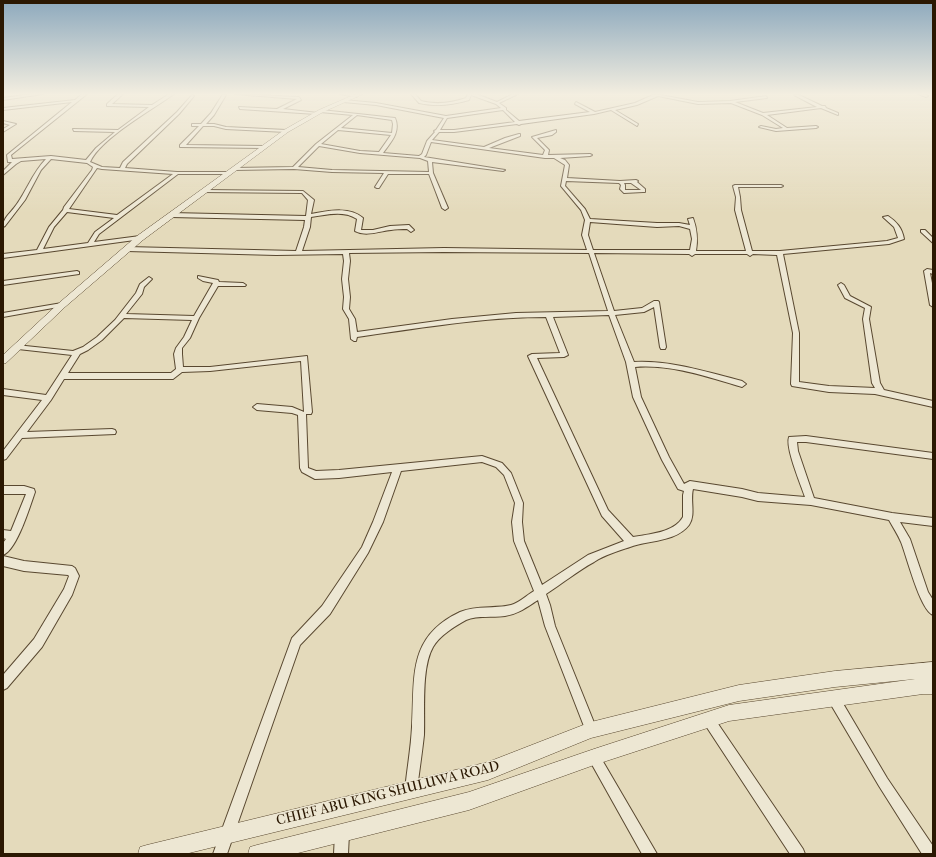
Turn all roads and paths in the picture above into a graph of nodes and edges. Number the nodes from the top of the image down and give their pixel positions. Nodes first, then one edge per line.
1 (34, 134) edge
2 (115, 134) edge
3 (156, 134) edge
4 (193, 134) edge
5 (282, 134) edge
6 (331, 134) edge
7 (394, 134) edge
8 (434, 134) edge
9 (551, 134) edge
10 (519, 136) dead end
11 (429, 140) junction
12 (318, 145) junction
13 (264, 147) junction
14 (485, 148) junction
15 (380, 154) junction
16 (590, 155) dead end
17 (50, 157) junction
18 (420, 157) junction
19 (545, 157) junction
20 (555, 157) junction
21 (20, 160) junction
22 (430, 160) junction
23 (12, 161) junction
24 (88, 162) junction
25 (3, 163) edge
26 (95, 166) junction
27 (250, 168) junction
28 (294, 168) junction
29 (122, 169) junction
30 (503, 170) dead end
31 (231, 171) junction
32 (387, 172) junction
33 (177, 173) junction
34 (431, 173) junction
35 (3, 174) edge
36 (246, 174) dead end
37 (564, 179) junction
38 (620, 182) junction
39 (780, 186) dead end
40 (377, 187) dead end
41 (204, 191) junction
42 (445, 208) dead end
43 (66, 210) junction
44 (171, 215) junction
45 (118, 217) junction
46 (308, 217) junction
47 (886, 217) dead end
48 (691, 219) dead end
49 (588, 220) junction
50 (3, 225) edge
51 (694, 229) junction
52 (411, 230) dead end
53 (923, 230) dead end
54 (140, 238) junction
55 (933, 241) edge
56 (92, 244) junction
57 (127, 249) junction
58 (40, 250) junction
59 (590, 252) junction
60 (298, 253) junction
61 (346, 253) junction
62 (780, 253) junction
63 (692, 254) junction
64 (750, 254) junction
65 (3, 256) edge
66 (933, 272) edge
67 (77, 273) dead end
68 (200, 277) dead end
69 (149, 279) dead end
70 (3, 283) edge
71 (216, 284) junction
72 (243, 285) dead end
73 (841, 285) dead end
74 (933, 305) edge
75 (62, 306) junction
76 (611, 312) junction
77 (3, 315) edge
78 (549, 315) junction
79 (121, 316) junction
80 (196, 318) junction
81 (18, 347) junction
82 (663, 347) dead end
83 (77, 353) junction
84 (3, 361) edge
85 (630, 365) junction
86 (180, 370) junction
87 (62, 376) junction
88 (742, 384) dead end
89 (3, 392) edge
90 (881, 392) junction
91 (48, 398) junction
92 (933, 404) edge
93 (257, 408) dead end
94 (308, 412) dead end
95 (112, 432) dead end
96 (19, 435) junction
97 (933, 456) edge
98 (3, 457) edge
99 (398, 468) junction
100 (687, 489) junction
101 (3, 490) edge
102 (811, 501) junction
103 (892, 517) junction
104 (933, 522) edge
105 (3, 534) edge
106 (14, 536) junction
107 (631, 542) junction
108 (3, 552) edge
109 (3, 561) edge
110 (540, 593) junction
111 (933, 610) edge
112 (933, 670) edge
113 (3, 684) edge
114 (933, 686) edge
115 (834, 699) junction
116 (708, 719) junction
117 (592, 730) junction
118 (594, 757) junction
119 (411, 790) junction
120 (342, 833) junction
121 (226, 835) junction
122 (147, 854) edge
123 (220, 854) edge
124 (256, 854) edge
125 (341, 854) edge
126 (650, 854) edge
127 (798, 854) edge
128 (930, 854) edge

1 - 23 street
2 - 24 street
3 - 29 street
4 - 13 street
5 - 13 street
6 - 12 street
7 - 15 street
8 - 11 street
9 - 19 street
10 - 14 street
11 - 14 street
11 - 18 street
12 - 15 street
12 - 28 street
13 - 31 street
14 - 19 street
15 - 18 street
16 - 20 street
17 - 21 street
17 - 24 street
17 - 50 street
18 - 22 street
19 - 20 street
20 - 37 street
21 - 23 street
21 - 35 street
22 - 30 street
22 - 34 street
23 - 25 street
24 - 26 street
26 - 29 street
26 - 43 street
27 - 28 street
27 - 31 street
27 - 36 street
28 - 32 street
29 - 33 street
31 - 33 street
31 - 41 street
32 - 34 street
32 - 40 street
33 - 45 street
34 - 42 street
37 - 38 street
37 - 49 street
38 - 38 street
39 - 64 street
41 - 44 street
41 - 46 street
43 - 45 street
43 - 58 street
44 - 46 street
44 - 54 street
45 - 56 street
46 - 52 street
46 - 60 street
47 - 62 street
48 - 51 street
49 - 51 street
49 - 59 street
51 - 63 street
53 - 55 street
54 - 56 street
54 - 57 street
56 - 58 street
57 - 60 street
57 - 75 street
58 - 65 street
59 - 61 street
59 - 63 street
59 - 76 street
60 - 61 street
61 - 78 street
62 - 64 street
62 - 90 street
63 - 64 street
66 - 74 street
67 - 70 street
68 - 71 street
69 - 79 street
71 - 72 street
71 - 80 street
73 - 90 street
75 - 77 street
75 - 81 street
76 - 78 street
76 - 82 street
76 - 85 street
78 - 107 street
79 - 80 street
79 - 83 street
80 - 86 street
81 - 83 street
81 - 84 street
83 - 87 street
85 - 88 street
85 - 100 street
86 - 87 street
86 - 94 street
87 - 91 street
89 - 91 street
90 - 92 street
91 - 96 street
93 - 99 street
95 - 96 street
96 - 98 street
97 - 102 street
99 - 110 street
99 - 121 street
100 - 102 street
100 - 107 street
101 - 106 street
102 - 103 street
103 - 104 street
103 - 111 street
105 - 106 street
106 - 108 street
107 - 110 street
109 - 113 street
110 - 117 street
110 - 119 street
112 - 117 street, CHIEF ABU KING SHULUWA ROAD
114 - 115 street
115 - 116 street
115 - 128 street
116 - 118 street
116 - 127 street
117 - 119 street, CHIEF ABU KING SHULUWA ROAD
118 - 120 street
118 - 126 street
119 - 121 street, CHIEF ABU KING SHULUWA ROAD
120 - 124 street
120 - 125 street
121 - 122 street, CHIEF ABU KING SHULUWA ROAD
121 - 123 street

